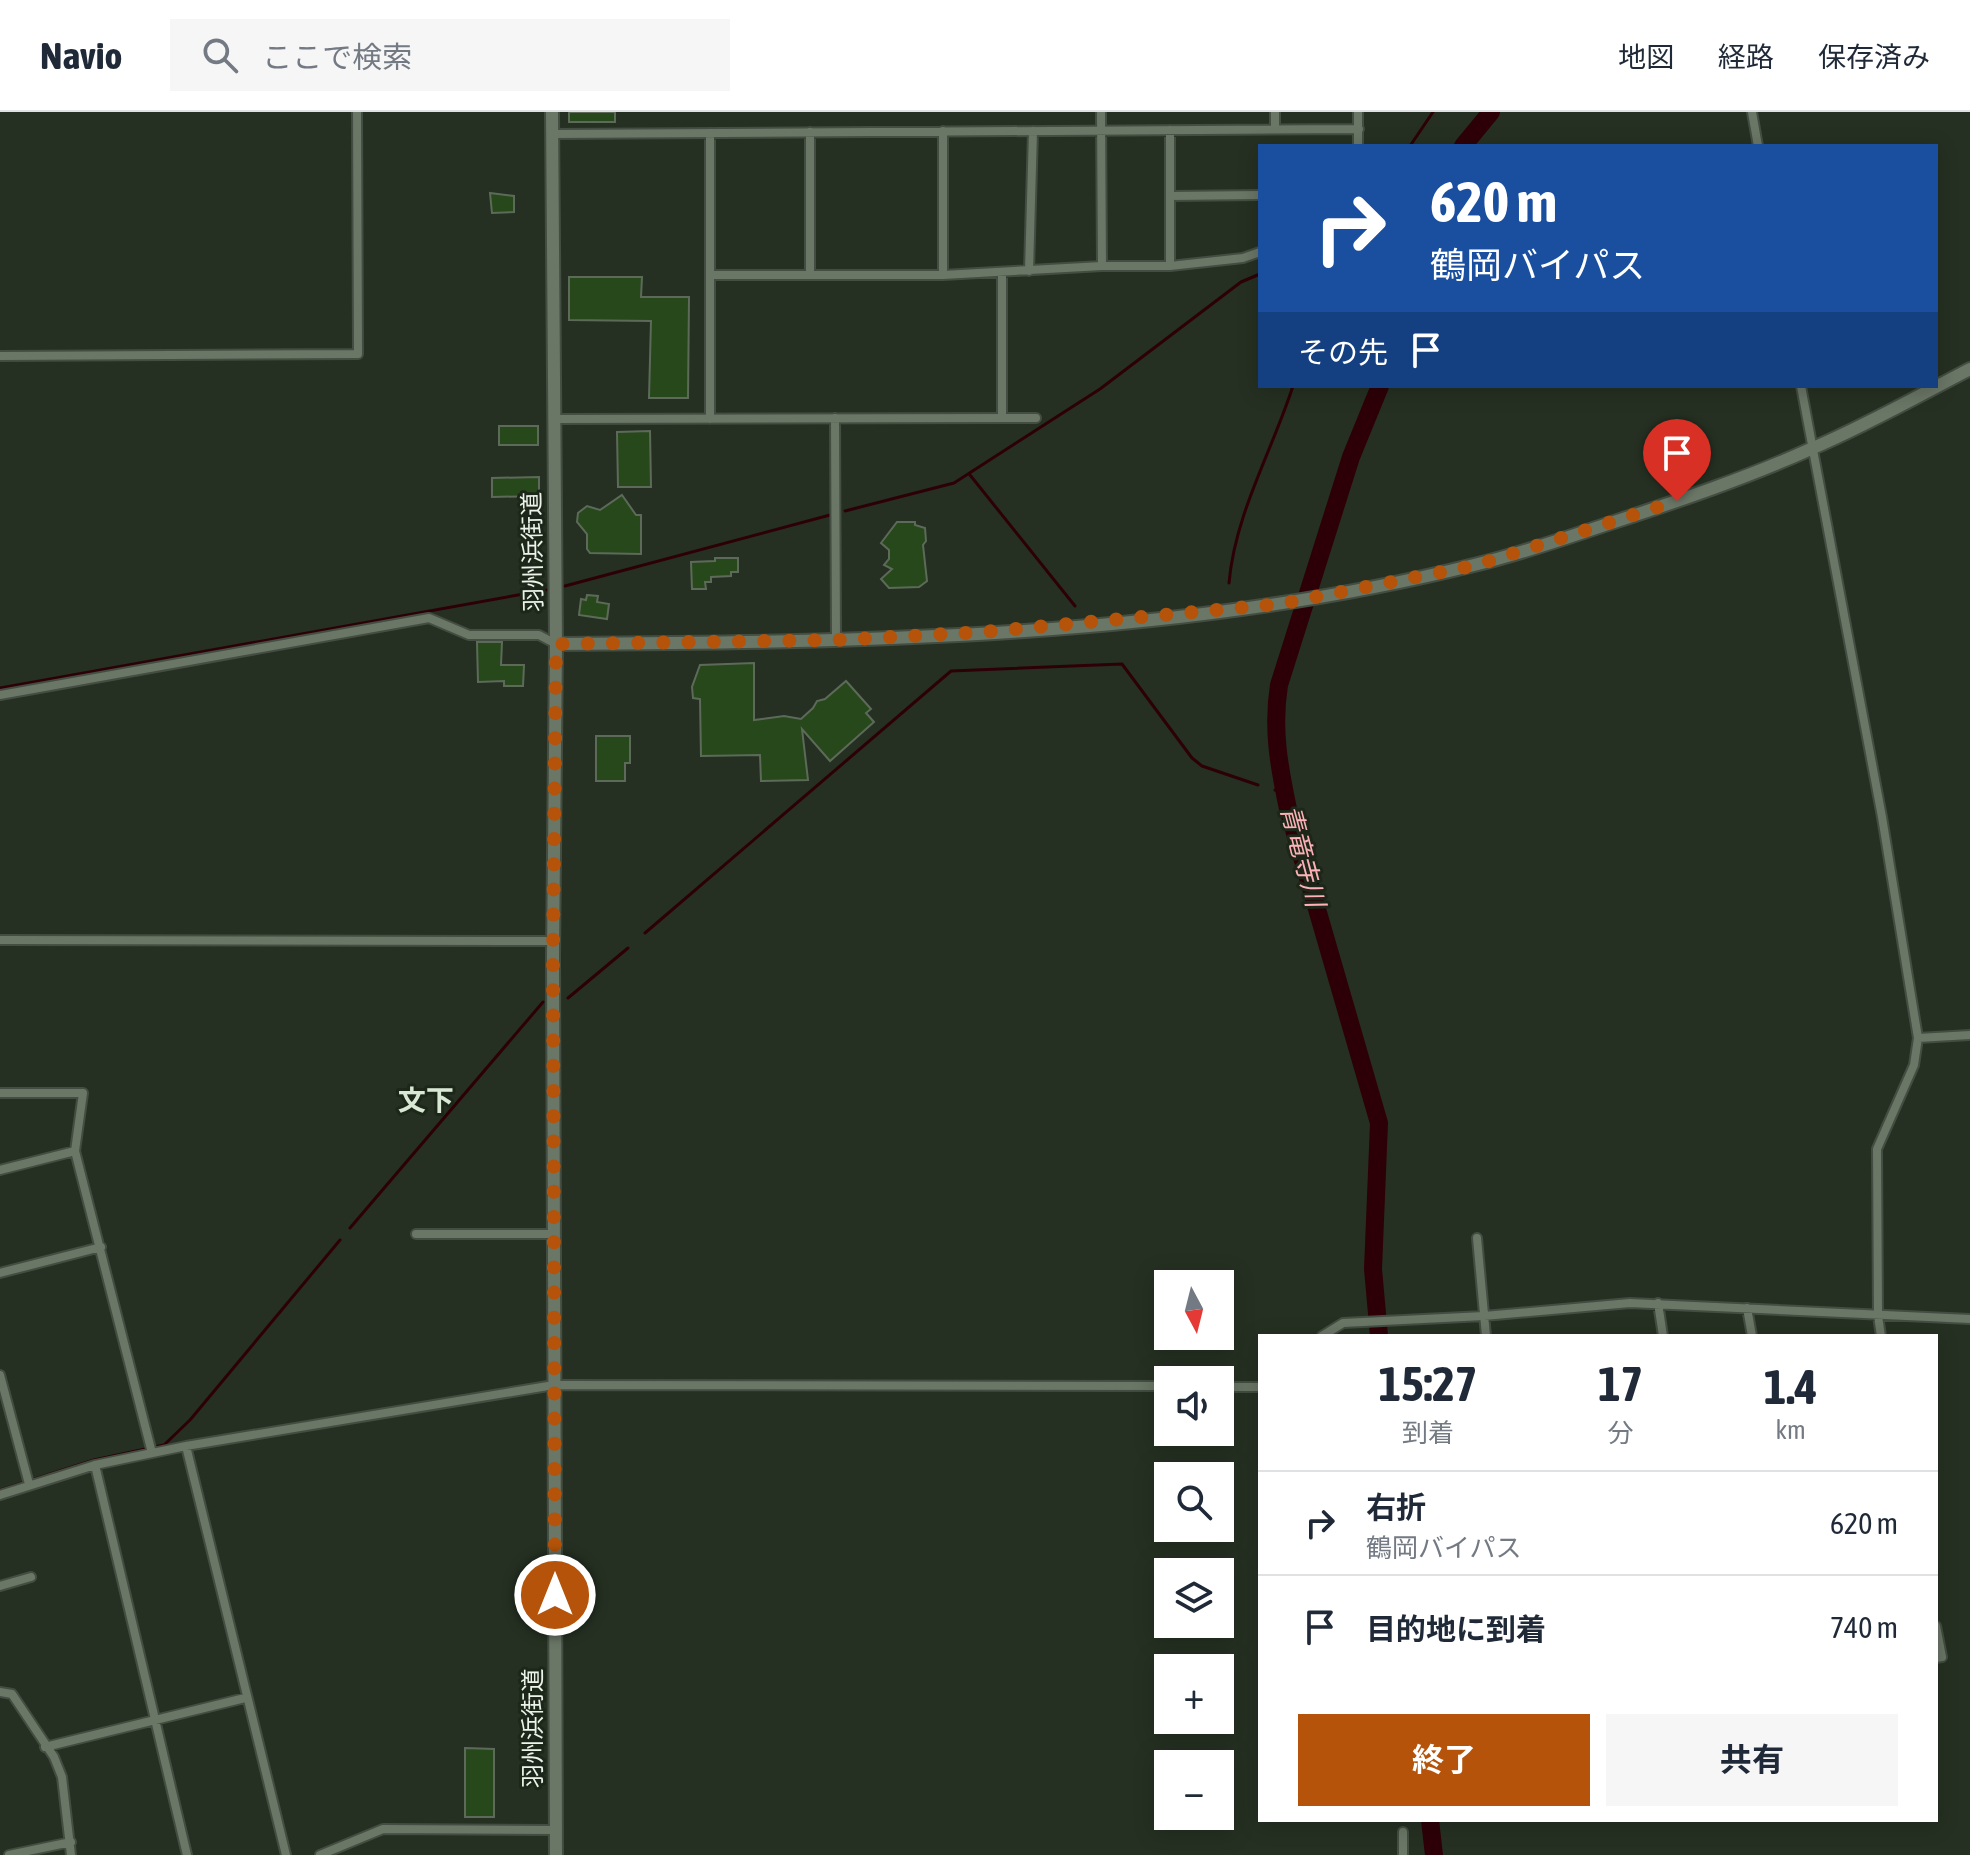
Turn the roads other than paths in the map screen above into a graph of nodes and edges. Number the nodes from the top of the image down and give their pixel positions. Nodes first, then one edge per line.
1 (357, 112) edge
2 (552, 112) edge
3 (1101, 112) edge
4 (1275, 112) edge
5 (1358, 112) edge
6 (1752, 112) edge
7 (1275, 129) junction
8 (1359, 129) junction
9 (1101, 130) junction
10 (1170, 130) junction
11 (943, 131) junction
12 (1033, 131) junction
13 (810, 132) junction
14 (710, 133) junction
15 (552, 134) junction
16 (1358, 144) edge
17 (1758, 144) edge
18 (1258, 195) edge
19 (1170, 196) junction
20 (1258, 253) edge
21 (1102, 266) junction
22 (1170, 266) junction
23 (1029, 271) junction
24 (1002, 272) junction
25 (710, 275) junction
26 (810, 275) junction
27 (943, 275) junction
28 (0, 356) edge
29 (1970, 369) edge
30 (1938, 385) edge
31 (1801, 388) edge
32 (1932, 388) edge
33 (835, 418) junction
34 (1002, 418) junction
35 (1036, 418) dead end
36 (554, 419) junction
37 (710, 419) junction
38 (1812, 449) junction
39 (836, 640) junction
40 (556, 644) junction
41 (0, 695) edge
42 (0, 940) edge
43 (553, 941) junction
44 (1970, 1035) edge
45 (1918, 1038) junction
46 (0, 1093) edge
47 (75, 1151) junction
48 (0, 1170) edge
49 (416, 1234) dead end
50 (553, 1234) junction
51 (1477, 1238) dead end
52 (101, 1247) junction
53 (0, 1273) edge
54 (1658, 1303) junction
55 (1747, 1308) junction
56 (1484, 1316) junction
57 (1878, 1316) junction
58 (1970, 1319) edge
59 (1325, 1334) edge
60 (1486, 1334) edge
61 (1663, 1334) edge
62 (1752, 1334) edge
63 (1881, 1334) edge
64 (0, 1375) edge
65 (554, 1385) junction
66 (1154, 1386) edge
67 (1234, 1387) edge
68 (1258, 1387) edge
69 (186, 1446) junction
70 (151, 1450) junction
71 (95, 1465) junction
72 (28, 1481) junction
73 (0, 1495) edge
74 (31, 1577) dead end
75 (0, 1586) edge
76 (1938, 1636) edge
77 (1938, 1658) edge
78 (0, 1692) edge
79 (245, 1698) junction
80 (156, 1720) junction
81 (45, 1747) junction
82 (555, 1830) junction
83 (1403, 1832) dead end
84 (71, 1842) junction
85 (9, 1855) edge
86 (71, 1855) edge
87 (187, 1855) edge
88 (286, 1855) edge
89 (320, 1855) edge
90 (556, 1855) edge
91 (1403, 1855) edge

1 - 28 street
2 - 15 main road, 羽州浜街道
3 - 9 street
4 - 7 street
5 - 8 street
6 - 17 street
7 - 8 street
7 - 10 street
8 - 16 street
9 - 10 street
9 - 12 street
9 - 21 street
10 - 19 street
11 - 12 street
11 - 13 street
11 - 27 street
12 - 23 street
13 - 14 street
13 - 26 street
14 - 15 street
14 - 25 street
15 - 36 main road, 羽州浜街道
18 - 19 street
19 - 22 street
20 - 22 street
21 - 22 street
21 - 23 street
23 - 24 street
24 - 27 street
24 - 34 street
25 - 26 street
25 - 37 street
26 - 27 street
29 - 30 main road
31 - 38 street
32 - 38 main road
33 - 34 street
33 - 37 street
33 - 39 street
34 - 35 street
36 - 37 street
36 - 40 main road, 羽州浜街道
38 - 39 main road
38 - 45 street
39 - 40 main road
40 - 41 street
40 - 43 main road, 羽州浜街道
42 - 43 street
43 - 50 main road, 羽州浜街道
44 - 45 street
45 - 57 street
46 - 47 street
47 - 48 street
47 - 52 street
49 - 50 street
50 - 65 main road, 羽州浜街道
51 - 56 street
52 - 53 street
52 - 70 street
54 - 55 street
54 - 56 street
54 - 61 street
55 - 57 street
55 - 62 street
56 - 59 street
56 - 60 street
57 - 58 street
57 - 63 street
64 - 72 street
65 - 66 street
65 - 69 street
65 - 82 main road, 羽州浜街道
67 - 68 street
69 - 70 street
69 - 79 street
70 - 71 street
71 - 72 street
71 - 80 street
72 - 73 street
74 - 75 street
76 - 77 street
78 - 81 street
79 - 80 street
79 - 88 street
80 - 81 street
80 - 87 street
81 - 84 street
82 - 89 street
82 - 90 main road, 羽州浜街道
83 - 91 street
84 - 85 street
84 - 86 street

